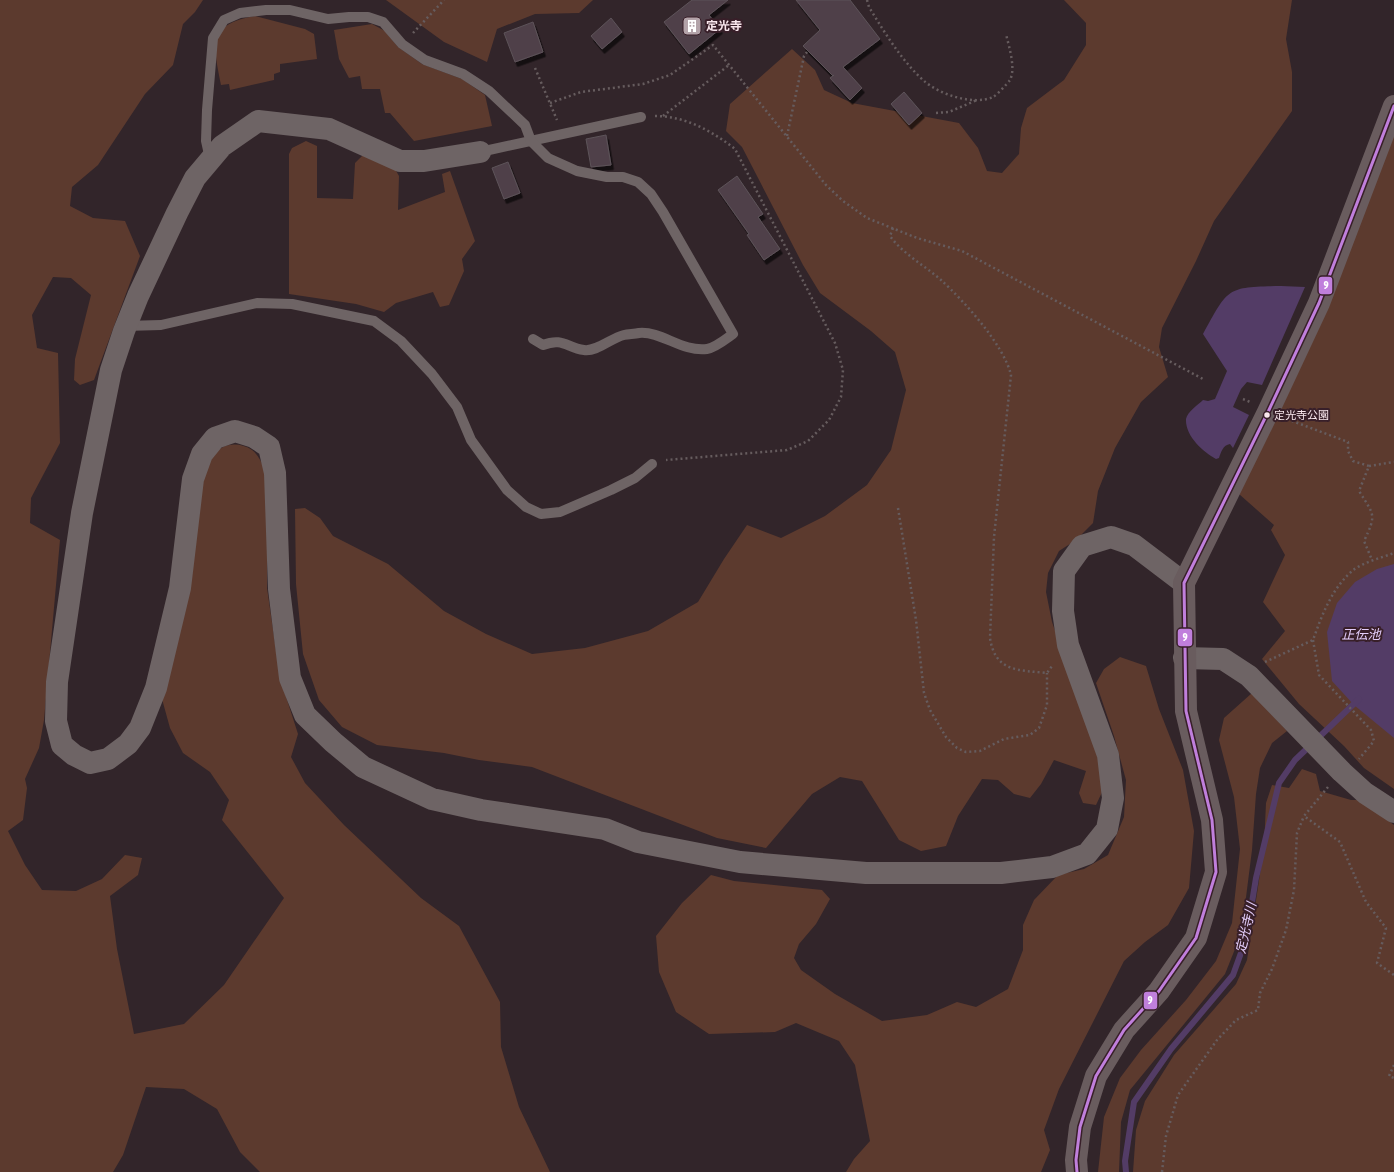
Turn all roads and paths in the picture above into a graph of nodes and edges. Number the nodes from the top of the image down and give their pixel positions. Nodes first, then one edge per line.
1 (444, 0) edge
2 (867, 0) edge
3 (1006, 34) dead end
4 (402, 44) junction
5 (807, 52) dead end
6 (729, 65) junction
7 (535, 68) dead end
8 (977, 100) junction
9 (550, 103) junction
10 (1394, 106) edge
11 (936, 113) dead end
12 (663, 116) junction
13 (641, 117) joint
14 (563, 134) junction
15 (787, 137) junction
16 (531, 141) junction
17 (480, 152) joint
18 (211, 160) junction
19 (893, 228) junction
20 (126, 326) junction
21 (533, 339) dead end
22 (1203, 379) dead end
23 (1282, 417) dead end
24 (1394, 462) edge
25 (652, 464) joint
26 (1369, 466) junction
27 (898, 508) dead end
28 (1394, 554) edge
29 (1372, 560) junction
30 (1184, 583) junction
31 (1313, 640) junction
32 (1070, 652) junction
33 (1184, 658) junction
34 (1259, 665) dead end
35 (1047, 673) junction
36 (1342, 765) junction
37 (1394, 812) edge
38 (1304, 816) junction
39 (1394, 975) edge
40 (1394, 1065) edge
41 (1394, 1078) edge
42 (1077, 1172) edge
43 (1162, 1172) edge

1 - 4 path
2 - 8 path
3 - 8 path
4 - 16 lane
4 - 18 lane
5 - 15 path
6 - 9 path
6 - 12 path
6 - 15 path
7 - 9 path
8 - 11 path
9 - 14 path
10 - 30 main road
12 - 13 path
12 - 25 path
13 - 14 lane
14 - 16 lane
15 - 19 path
16 - 17 lane
16 - 21 lane
17 - 18 street
18 - 20 street
19 - 22 path
19 - 35 path
20 - 25 lane
20 - 32 street
23 - 26 path
24 - 26 path
26 - 29 path
27 - 35 path
28 - 29 path
29 - 31 path
30 - 32 street
30 - 33 main road
31 - 34 path
31 - 36 path
32 - 35 path
33 - 36 street
33 - 42 main road
36 - 37 street
36 - 38 path
38 - 39 path
38 - 43 path
40 - 41 path

